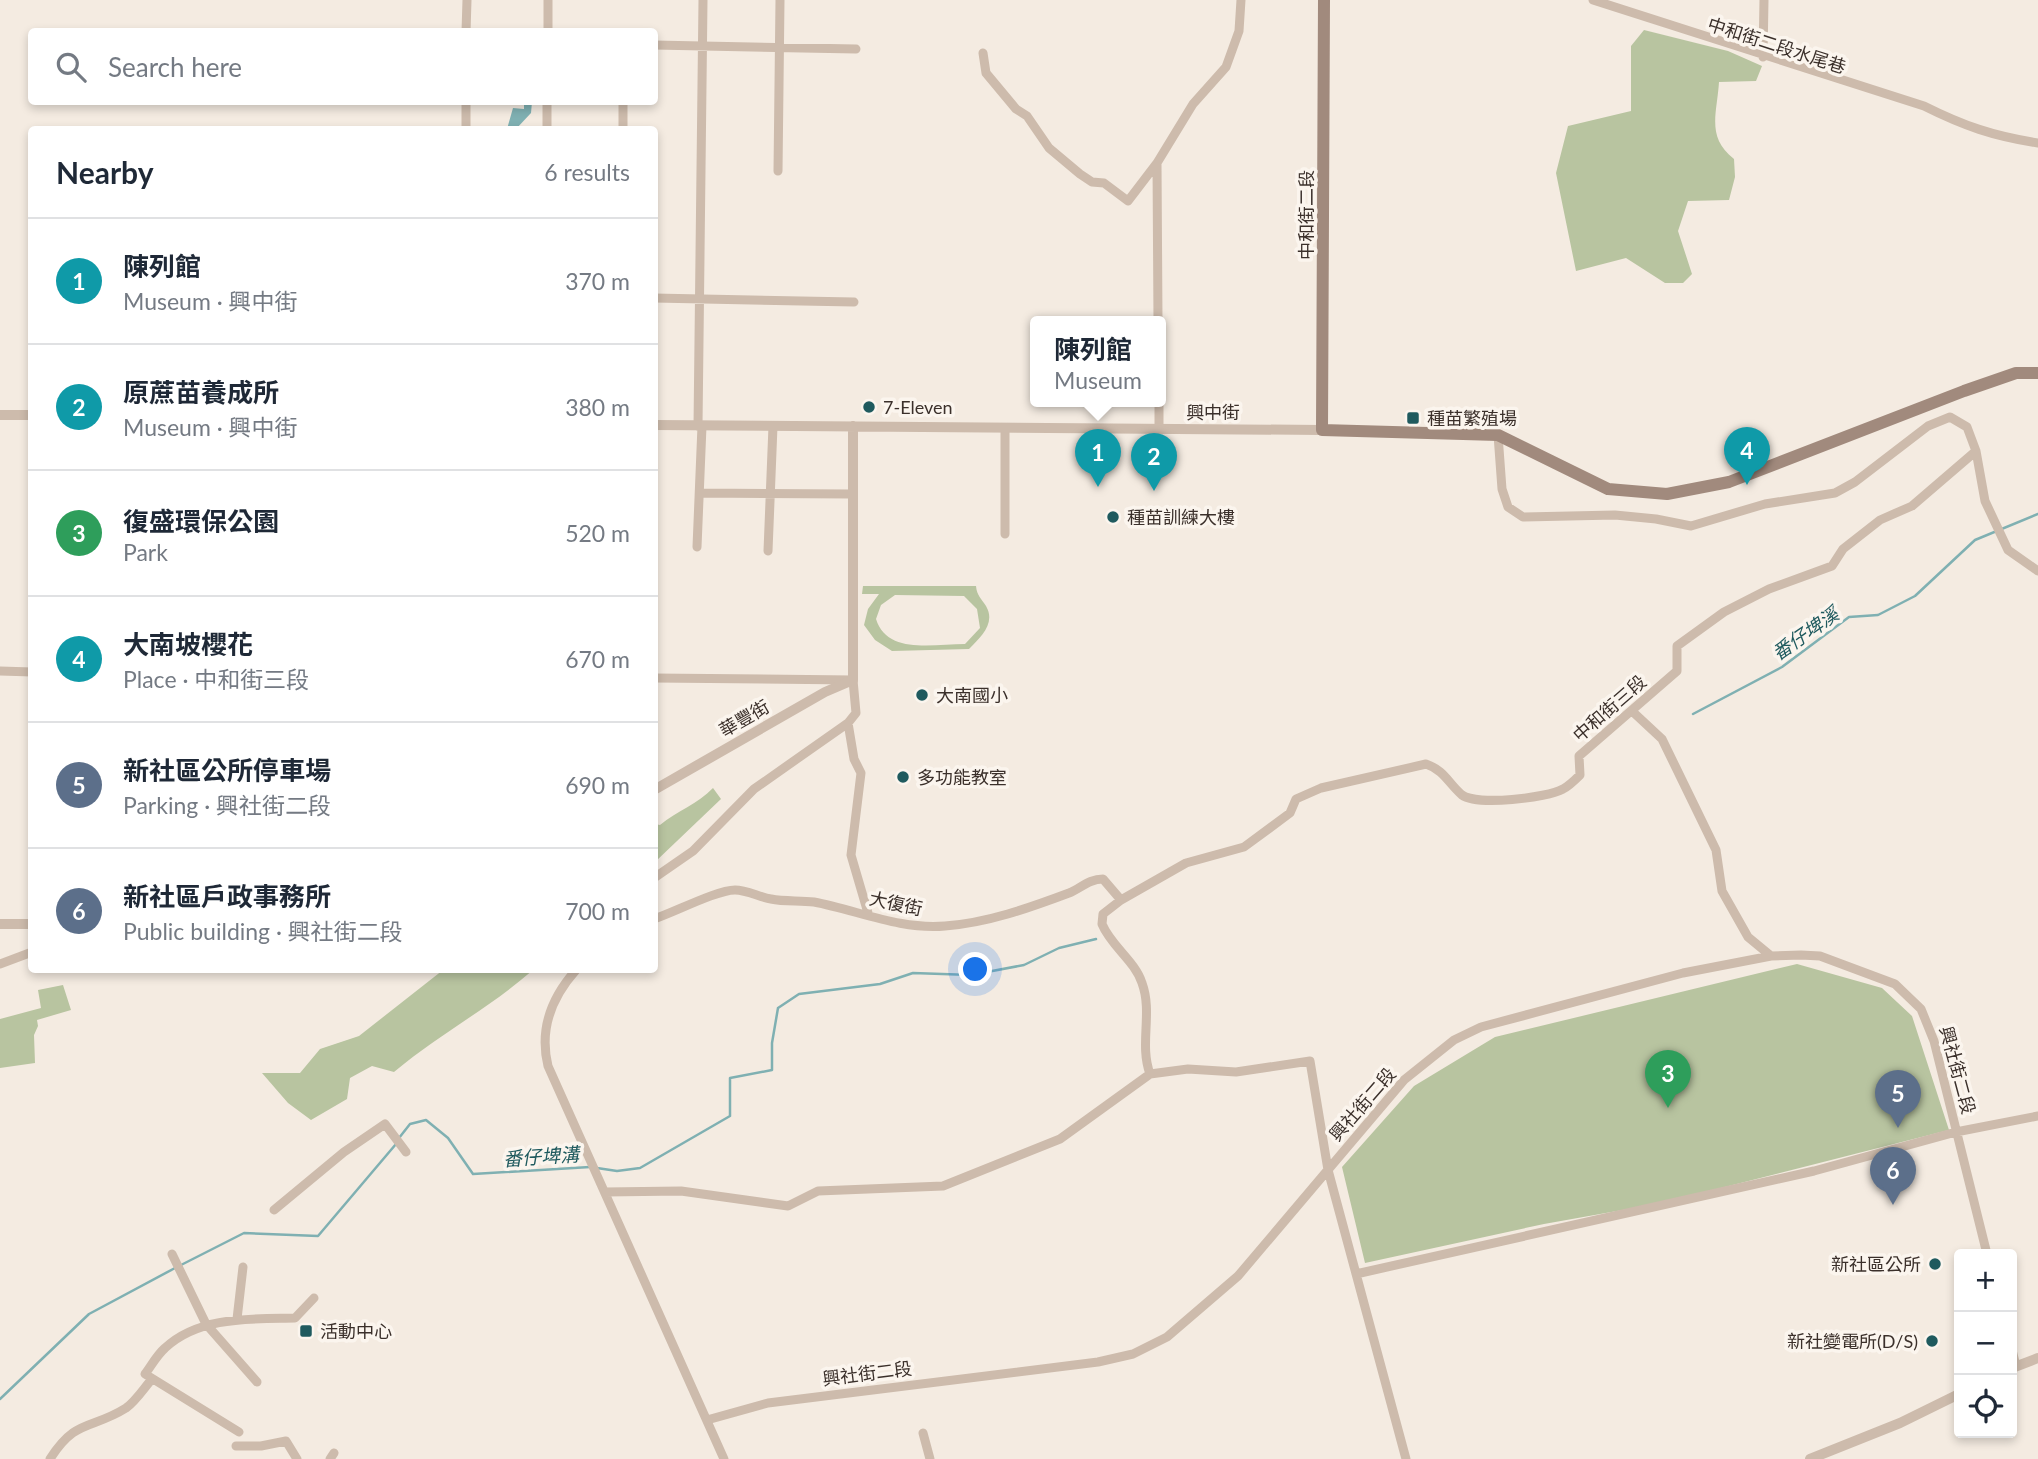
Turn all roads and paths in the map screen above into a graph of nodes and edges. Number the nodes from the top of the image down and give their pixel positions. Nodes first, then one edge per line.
1 (467, 0) edge
2 (548, 0) edge
3 (703, 0) edge
4 (780, 0) edge
5 (1241, 0) edge
6 (1324, 0) edge
7 (1593, 0) edge
8 (1764, 0) edge
9 (466, 28) edge
10 (548, 28) edge
11 (658, 45) edge
12 (703, 46) junction
13 (780, 48) junction
14 (856, 49) dead end
15 (983, 53) dead end
16 (1763, 57) junction
17 (466, 105) edge
18 (547, 105) edge
19 (623, 105) edge
20 (466, 126) edge
21 (547, 126) edge
22 (623, 126) edge
23 (2038, 143) edge
24 (1157, 163) junction
25 (778, 171) dead end
26 (658, 298) edge
27 (700, 299) junction
28 (854, 302) dead end
29 (1158, 316) edge
30 (2038, 373) edge
31 (1159, 407) edge
32 (0, 415) edge
33 (28, 415) edge
34 (658, 425) edge
35 (700, 426) junction
36 (773, 426) junction
37 (853, 426) junction
38 (1005, 429) junction
39 (1159, 429) junction
40 (1322, 430) junction
41 (1498, 435) junction
42 (1976, 451) junction
43 (700, 493) junction
44 (771, 493) junction
45 (852, 494) junction
46 (1005, 534) dead end
47 (698, 547) dead end
48 (768, 551) dead end
49 (2038, 571) edge
50 (0, 671) edge
51 (28, 672) edge
52 (658, 678) edge
53 (853, 680) junction
54 (1633, 712) junction
55 (848, 723) junction
56 (658, 788) edge
57 (658, 875) edge
58 (1121, 900) junction
59 (868, 913) junction
60 (658, 918) edge
61 (0, 924) edge
62 (28, 924) edge
63 (28, 954) edge
64 (1771, 956) junction
65 (0, 964) edge
66 (574, 973) edge
67 (1150, 1074) junction
68 (2038, 1116) edge
69 (1956, 1132) junction
70 (406, 1153) dead end
71 (1328, 1170) junction
72 (604, 1192) junction
73 (274, 1210) dead end
74 (1986, 1249) edge
75 (172, 1254) dead end
76 (243, 1267) dead end
77 (1356, 1274) junction
78 (314, 1298) dead end
79 (237, 1319) junction
80 (206, 1324) junction
81 (2038, 1359) edge
82 (2017, 1366) edge
83 (152, 1379) junction
84 (257, 1382) dead end
85 (1954, 1396) edge
86 (707, 1420) junction
87 (239, 1432) dead end
88 (923, 1433) dead end
89 (236, 1446) dead end
90 (50, 1459) edge
91 (297, 1459) edge
92 (724, 1459) edge
93 (930, 1459) edge
94 (1406, 1459) edge
95 (1810, 1459) edge

1 - 9 street
2 - 10 street
3 - 12 street
4 - 13 street
5 - 24 street
6 - 40 main road, 中和街二段
7 - 16 street, 中和街二段水尾巷
8 - 16 street
11 - 12 street
12 - 13 street
12 - 27 street
13 - 14 street
13 - 25 street
15 - 24 street
16 - 23 street, 中和街二段水尾巷
17 - 20 street
18 - 21 street
19 - 22 street
24 - 29 street
26 - 27 street
27 - 28 street
27 - 35 street
30 - 41 main road
31 - 39 street
32 - 33 street
34 - 35 street, 興中街
35 - 36 street, 興中街
35 - 43 street
36 - 37 street, 興中街
36 - 44 street
37 - 38 street, 興中街
37 - 45 street
38 - 39 street, 興中街
38 - 46 street
39 - 40 street, 興中街
40 - 41 main road
41 - 42 street
42 - 49 street
42 - 54 street, 中和街三段
43 - 44 street
43 - 47 street
44 - 45 street
44 - 48 street
45 - 53 street
50 - 51 street
52 - 53 street
53 - 55 street
53 - 56 street, 華豐街
54 - 58 street, 中和街三段
54 - 64 street
55 - 57 street
55 - 59 street
58 - 59 street, 大復街
58 - 67 street
59 - 60 street, 大復街
61 - 62 street
63 - 65 street
64 - 69 street, 興社街二段
64 - 71 street, 興社街二段
66 - 72 street
67 - 71 street
67 - 72 street
68 - 69 street
69 - 74 street, 興社街二段
69 - 77 street
70 - 73 street
71 - 77 street
71 - 86 street, 興社街二段
72 - 86 street
75 - 80 street
76 - 79 street
77 - 94 street
78 - 79 street
79 - 80 street
80 - 83 street
80 - 84 street
81 - 82 street
83 - 87 street
83 - 90 street
85 - 95 street
86 - 92 street
88 - 93 street
89 - 91 street

